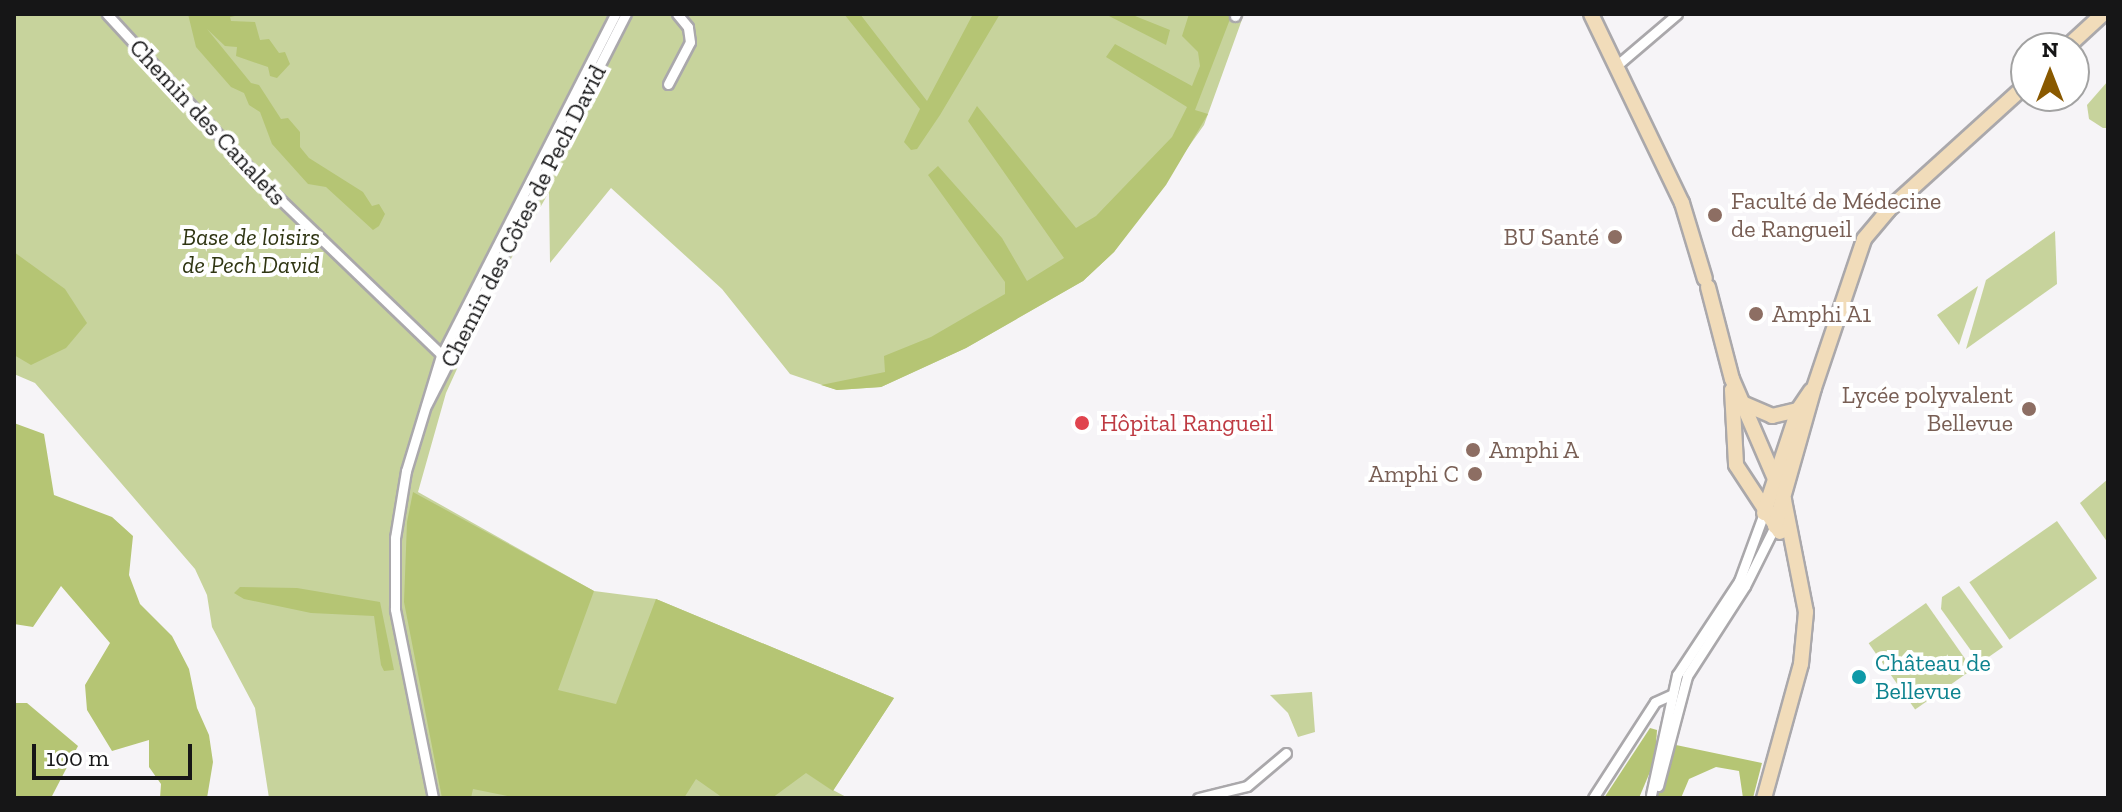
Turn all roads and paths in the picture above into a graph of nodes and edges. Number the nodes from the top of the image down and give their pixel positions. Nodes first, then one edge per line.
1 (107, 14) edge
2 (615, 14) edge
3 (626, 14) edge
4 (677, 14) edge
5 (1591, 14) edge
6 (1677, 14) edge
7 (2103, 14) edge
8 (2083, 32) edge
9 (1616, 66) junction
10 (668, 84) dead end
11 (2010, 99) edge
12 (444, 358) junction
13 (1732, 379) junction
14 (1814, 388) junction
15 (1742, 403) junction
16 (1798, 410) junction
17 (1776, 481) junction
18 (1784, 500) junction
19 (1764, 513) junction
20 (1775, 526) junction
21 (1795, 551) junction
22 (1674, 704) junction
23 (1647, 720) junction
24 (1286, 753) dead end
25 (1650, 796) edge
26 (433, 798) edge
27 (1198, 798) edge
28 (1593, 798) edge
29 (1764, 798) edge

1 - 12 street, Chemin des Canalets
2 - 12 street, Chemin des Côtes de Pech David
3 - 12 street, Chemin des Côtes de Pech David
4 - 10 street
5 - 9 street
6 - 9 street
7 - 8 street
9 - 13 street
11 - 14 street
12 - 26 street, Chemin des Côtes de Pech David
13 - 15 street
13 - 19 street
14 - 16 street
14 - 18 street
15 - 16 street
15 - 17 street
16 - 17 street
17 - 18 street
17 - 19 street
18 - 20 street
18 - 21 street
19 - 20 street
19 - 22 street
20 - 21 street
20 - 22 street
21 - 29 street
22 - 23 street
22 - 23 street
22 - 25 street
23 - 28 street
24 - 27 street

